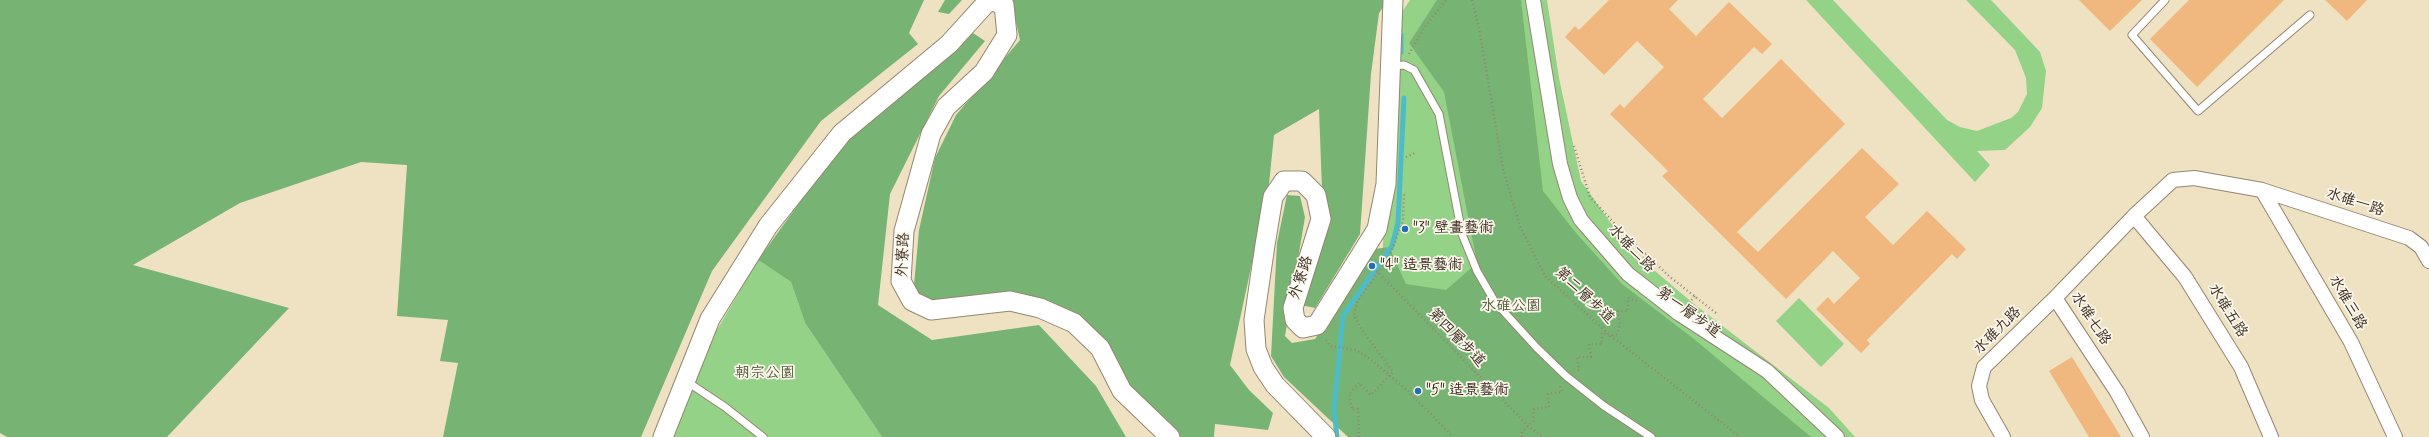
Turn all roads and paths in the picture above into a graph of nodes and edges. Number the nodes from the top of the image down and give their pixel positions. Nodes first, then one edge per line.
1 (990, 0) edge
2 (1393, 0) edge
3 (1446, 0) edge
4 (1472, 0) edge
5 (1533, 0) edge
6 (2164, 0) edge
7 (2310, 15) dead end
8 (1397, 65) junction
9 (1574, 144) dead end
10 (2262, 190) junction
11 (2134, 216) junction
12 (2429, 261) edge
13 (1374, 268) dead end
14 (1378, 271) junction
15 (1640, 298) dead end
16 (2055, 298) junction
17 (1716, 313) dead end
18 (1611, 336) junction
19 (1330, 346) dead end
20 (1391, 376) junction
21 (1566, 376) junction
22 (684, 380) junction
23 (1528, 426) junction
24 (663, 437) edge
25 (762, 437) edge
26 (1170, 437) edge
27 (1326, 437) edge
28 (1359, 437) edge
29 (1453, 437) edge
30 (1522, 437) edge
31 (1543, 437) edge
32 (1651, 437) edge
33 (1740, 437) edge
34 (1837, 437) edge
35 (2003, 437) edge
36 (2142, 437) edge
37 (2271, 437) edge
38 (2395, 437) edge

1 - 22 street, 外寮路
1 - 26 street, 外寮路
2 - 8 street, 外寮路
3 - 8 path
4 - 18 path, 第二層步道
5 - 34 street, 水碓二路
6 - 7 lane
8 - 21 lane
8 - 27 street, 外寮路
9 - 17 path
10 - 11 street, 水碓一路
10 - 12 street, 水碓一路
10 - 38 street, 水碓三路
11 - 16 street, 水碓七路
11 - 37 street, 水碓五路
13 - 14 path, 第四層步道
14 - 20 path
14 - 23 path, 第四層步道
15 - 18 path
16 - 35 street, 水碓九路
16 - 36 street, 水碓七路
18 - 21 path
18 - 33 path, 第二層步道
19 - 20 path
20 - 28 path
20 - 29 path
21 - 23 path
21 - 32 lane
22 - 24 street, 外寮路
22 - 25 lane
23 - 30 path
23 - 31 path, 第四層步道

